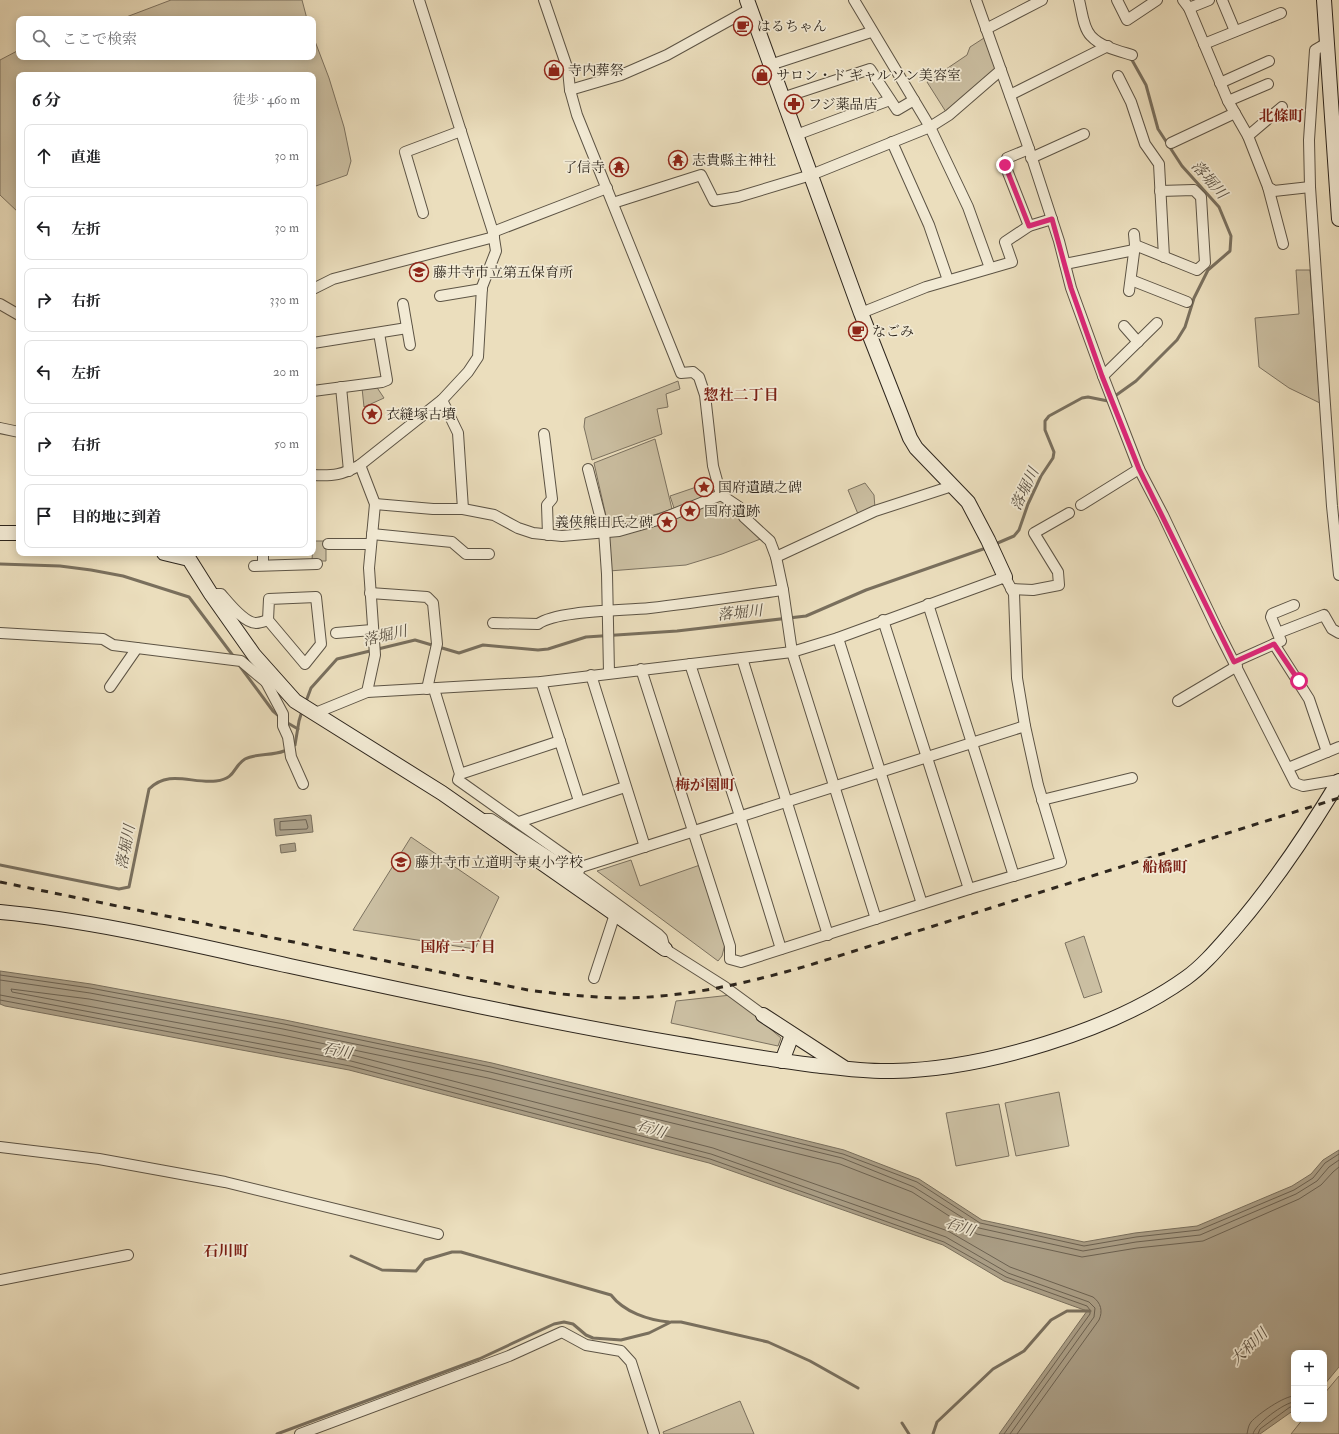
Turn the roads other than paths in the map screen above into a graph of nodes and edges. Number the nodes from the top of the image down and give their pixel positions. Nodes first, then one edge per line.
1 (419, 0) edge
2 (544, 0) edge
3 (854, 0) edge
4 (976, 0) edge
5 (1042, 0) edge
6 (1079, 0) edge
7 (1118, 0) edge
8 (1158, 0) edge
9 (1183, 0) edge
10 (1209, 0) edge
11 (1222, 0) edge
12 (1324, 0) edge
13 (749, 5) edge
14 (1189, 8) junction
15 (1281, 13) dead end
16 (986, 28) junction
17 (1235, 31) junction
18 (871, 32) junction
19 (1327, 43) junction
20 (1204, 44) junction
21 (1108, 46) junction
22 (1132, 56) dead end
23 (1269, 61) dead end
24 (770, 65) junction
25 (1001, 70) junction
26 (1118, 76) dead end
27 (1220, 83) junction
28 (1268, 84) dead end
29 (570, 90) junction
30 (1010, 95) junction
31 (782, 98) junction
32 (890, 100) junction
33 (914, 100) junction
34 (1228, 102) junction
35 (1282, 107) dead end
36 (1235, 113) junction
37 (930, 127) junction
38 (461, 131) junction
39 (1084, 134) dead end
40 (796, 135) junction
41 (1248, 136) junction
42 (892, 142) junction
43 (1171, 143) dead end
44 (1030, 154) junction
45 (811, 175) junction
46 (1268, 187) junction
47 (1310, 187) junction
48 (607, 188) junction
49 (1160, 191) junction
50 (613, 203) junction
51 (423, 213) dead end
52 (1052, 219) junction
53 (1339, 220) edge
54 (1029, 226) junction
55 (494, 235) junction
56 (1134, 243) junction
57 (1283, 244) dead end
58 (1164, 257) junction
59 (1065, 264) junction
60 (990, 268) junction
61 (948, 280) junction
62 (316, 287) edge
63 (482, 289) junction
64 (440, 296) dead end
65 (1187, 302) dead end
66 (0, 304) edge
67 (403, 304) dead end
68 (16, 312) edge
69 (861, 313) junction
70 (1157, 323) dead end
71 (1124, 326) dead end
72 (407, 328) junction
73 (380, 333) junction
74 (1138, 342) junction
75 (316, 343) edge
76 (410, 345) dead end
77 (1102, 376) junction
78 (341, 387) junction
79 (316, 391) edge
80 (442, 400) junction
81 (0, 428) edge
82 (16, 431) edge
83 (544, 434) dead end
84 (360, 465) junction
85 (588, 469) dead end
86 (1139, 469) junction
87 (349, 471) junction
88 (316, 475) edge
89 (952, 486) junction
90 (721, 495) junction
91 (375, 504) junction
92 (1081, 505) dead end
93 (463, 508) junction
94 (1069, 513) dead end
95 (604, 531) junction
96 (0, 533) edge
97 (16, 533) edge
98 (548, 535) junction
99 (372, 539) junction
100 (328, 544) dead end
101 (489, 554) dead end
102 (188, 556) edge
103 (262, 556) edge
104 (309, 556) edge
105 (776, 557) junction
106 (1339, 575) edge
107 (1008, 583) junction
108 (783, 590) junction
109 (370, 593) junction
110 (211, 594) junction
111 (928, 604) junction
112 (1294, 605) dead end
113 (608, 611) junction
114 (268, 620) junction
115 (883, 620) junction
116 (493, 623) dead end
117 (372, 630) junction
118 (0, 633) edge
119 (336, 633) dead end
120 (1278, 633) junction
121 (1339, 633) edge
122 (838, 638) junction
123 (1274, 644) junction
124 (137, 648) junction
125 (792, 652) junction
126 (742, 658) junction
127 (690, 664) junction
128 (1235, 664) junction
129 (642, 669) junction
130 (609, 672) junction
131 (591, 675) junction
132 (270, 679) junction
133 (541, 682) junction
134 (110, 687) dead end
135 (430, 689) junction
136 (367, 692) junction
137 (1178, 701) dead end
138 (313, 714) junction
139 (1025, 726) junction
140 (560, 741) junction
141 (971, 744) junction
142 (1339, 747) edge
143 (1327, 752) junction
144 (927, 758) junction
145 (1288, 768) junction
146 (880, 773) junction
147 (460, 774) junction
148 (1132, 778) dead end
149 (1339, 780) edge
150 (303, 784) dead end
151 (625, 787) junction
152 (834, 788) junction
153 (1042, 800) junction
154 (579, 801) junction
155 (786, 803) junction
156 (740, 816) junction
157 (479, 819) junction
158 (519, 822) junction
159 (692, 831) junction
160 (645, 847) junction
161 (578, 871) junction
162 (1014, 876) junction
163 (969, 889) junction
164 (922, 904) junction
165 (0, 912) edge
166 (615, 914) junction
167 (876, 919) junction
168 (828, 935) junction
169 (665, 949) junction
170 (780, 949) junction
171 (594, 978) dead end
172 (763, 1015) joint
173 (792, 1035) junction
174 (782, 1061) junction
175 (848, 1069) junction
176 (0, 1147) edge
177 (438, 1234) dead end
178 (128, 1255) dead end
179 (0, 1280) edge
180 (300, 1434) edge
181 (654, 1434) edge

1 - 38 street
2 - 29 street
3 - 18 street
4 - 16 street
5 - 16 street
6 - 21 street
7 - 8 street
9 - 14 street
10 - 14 street
11 - 17 street
12 - 19 street
13 - 24 street
13 - 29 street
14 - 20 street
15 - 17 street
16 - 25 street
17 - 20 street
18 - 24 street
18 - 33 street
19 - 47 street
19 - 53 street
20 - 27 street
21 - 22 street
21 - 30 street
23 - 27 street
24 - 31 street
25 - 30 street
25 - 37 street
26 - 49 street
27 - 34 street
28 - 34 street
29 - 48 street
30 - 44 street
31 - 32 street
31 - 40 street
32 - 33 street
32 - 40 street
33 - 37 street
34 - 36 street
35 - 41 street
36 - 41 street
36 - 43 street
37 - 42 street
37 - 60 street
38 - 51 street
38 - 55 street
39 - 44 street
40 - 45 street
41 - 46 street
42 - 45 street
42 - 61 street
44 - 52 street
44 - 54 street
45 - 50 street
45 - 69 street
46 - 47 street
46 - 57 street
47 - 106 street
48 - 50 street
48 - 55 street
49 - 58 street
49 - 58 street
50 - 90 street
52 - 54 street
52 - 59 street
54 - 60 street
55 - 62 street
55 - 63 street
56 - 58 street
56 - 59 street
56 - 65 street
59 - 77 street
60 - 61 street
61 - 69 street
63 - 64 street
63 - 80 street
66 - 68 street
67 - 72 street
69 - 89 street
70 - 74 street
71 - 74 street
72 - 73 street
72 - 76 street
73 - 75 street
73 - 78 street
74 - 77 street
77 - 86 street
78 - 79 street
78 - 87 street
80 - 84 street
80 - 93 street
81 - 82 street
83 - 98 street
84 - 87 street
84 - 91 street
85 - 95 street
86 - 92 street
86 - 128 street
87 - 88 street
89 - 105 street
89 - 107 street
90 - 95 street
90 - 105 street
91 - 93 street
91 - 99 street
93 - 98 street
94 - 107 street
95 - 98 street
95 - 113 street
96 - 97 street
99 - 100 street
99 - 101 street
99 - 109 street
102 - 110 street
103 - 104 street
105 - 108 street
107 - 111 street
107 - 139 street
108 - 113 street
108 - 125 street
109 - 117 street
109 - 135 street
110 - 114 street
110 - 132 street
111 - 115 street
111 - 141 street
112 - 120 street
113 - 116 street
113 - 130 street
114 - 114 street
115 - 122 street
115 - 144 street
117 - 119 street
117 - 136 street
118 - 124 street
120 - 121 street
120 - 123 street
122 - 125 street
122 - 146 street
123 - 128 street
123 - 143 street
124 - 132 street
124 - 134 street
125 - 126 street
125 - 152 street
126 - 127 street
126 - 155 street
127 - 129 street
127 - 156 street
128 - 137 street
128 - 145 street
129 - 130 street
129 - 159 street
130 - 131 street
131 - 133 street
131 - 151 street
132 - 138 street
132 - 150 street
133 - 135 street
133 - 140 street
135 - 136 street
135 - 147 street
136 - 138 street
138 - 157 street
139 - 141 street
139 - 153 street
140 - 147 street
140 - 154 street
141 - 144 street
141 - 162 street
142 - 143 street
143 - 145 street
144 - 146 street
144 - 163 street
145 - 149 street
146 - 152 street
146 - 164 street
147 - 158 street
148 - 153 street
149 - 175 street
151 - 154 street
151 - 160 street
152 - 155 street
152 - 167 street
153 - 162 street
154 - 158 street
155 - 156 street
155 - 168 street
156 - 159 street
156 - 170 street
157 - 161 street
157 - 166 street
158 - 161 street
159 - 160 street
159 - 170 street
160 - 161 street
161 - 169 street
162 - 163 street
163 - 164 street
164 - 167 street
165 - 174 street
166 - 169 street
166 - 171 street
167 - 168 street
168 - 170 street
169 - 172 street
172 - 173 street
173 - 174 street
173 - 175 street
174 - 175 street
176 - 177 street
178 - 179 street
180 - 181 street

